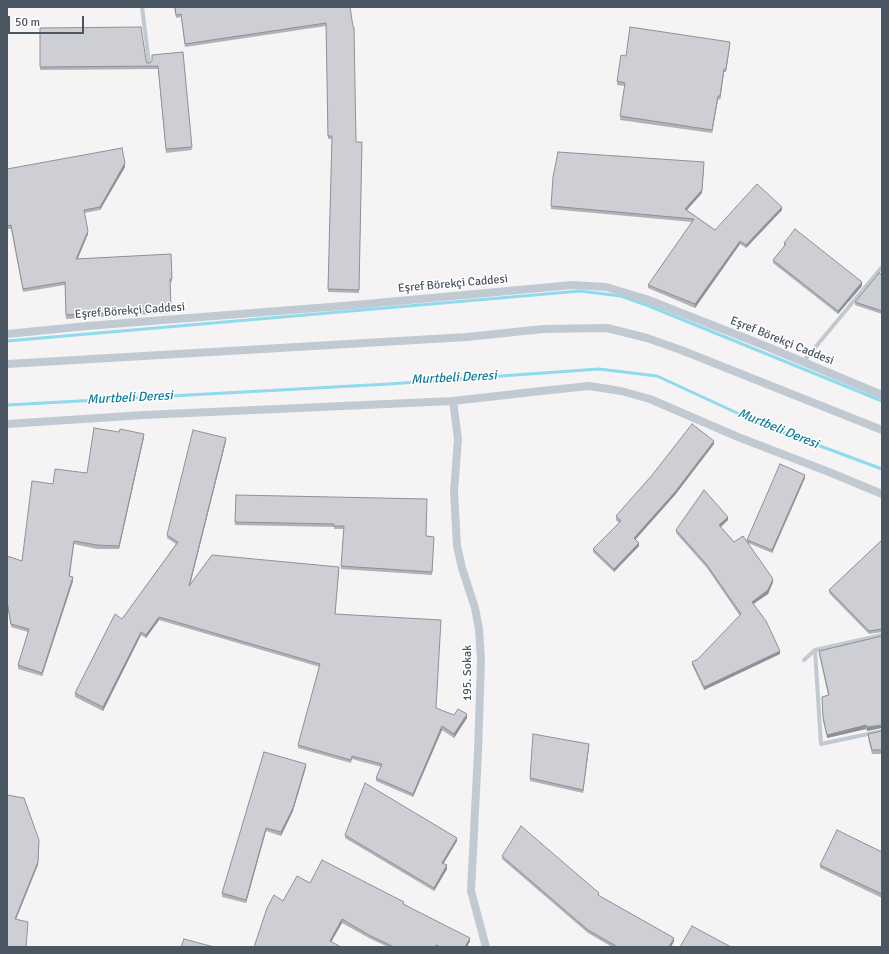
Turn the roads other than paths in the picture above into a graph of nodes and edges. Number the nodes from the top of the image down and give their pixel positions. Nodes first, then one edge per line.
1 (142, 7) edge
2 (149, 63) edge
3 (882, 267) edge
4 (7, 334) edge
5 (803, 362) junction
6 (7, 364) edge
7 (882, 395) edge
8 (453, 401) junction
9 (7, 424) edge
10 (882, 430) edge
11 (882, 494) edge
12 (882, 635) edge
13 (815, 650) junction
14 (804, 660) dead end
15 (882, 731) edge
16 (486, 947) edge

1 - 2 lane
3 - 5 lane
4 - 5 street, Eşref Börekçi Caddesi
5 - 7 street, Eşref Börekçi Caddesi
6 - 10 street
8 - 9 street
8 - 11 street
8 - 16 street, 195. Sokak
12 - 13 lane
13 - 14 lane
13 - 15 lane

